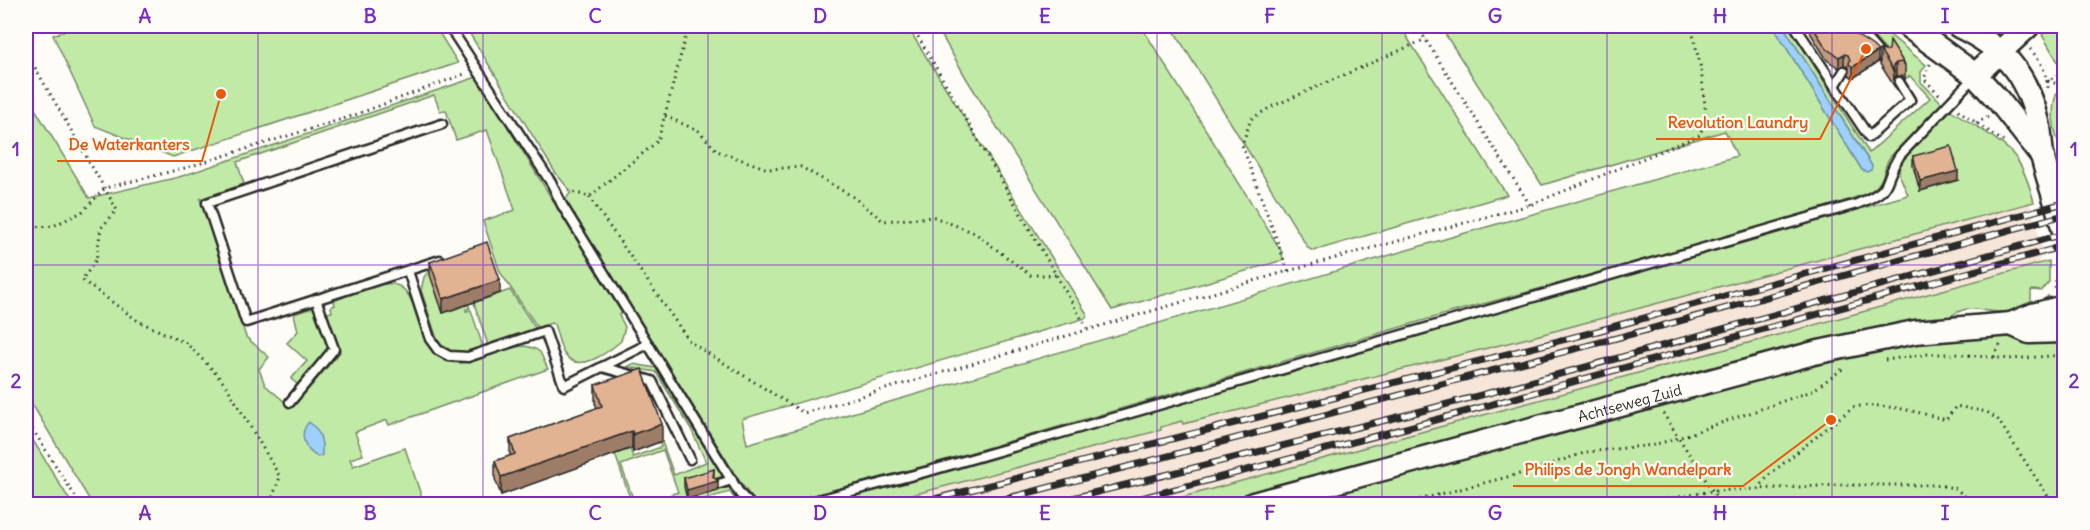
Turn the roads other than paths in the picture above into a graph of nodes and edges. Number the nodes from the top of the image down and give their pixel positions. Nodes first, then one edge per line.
1 (449, 26) edge
2 (1795, 26) edge
3 (1863, 26) edge
4 (1908, 26) edge
5 (1959, 26) edge
6 (2028, 26) edge
7 (1864, 36) junction
8 (1858, 46) edge
9 (2001, 51) junction
10 (1884, 59) edge
11 (1844, 71) dead end
12 (1975, 75) junction
13 (1899, 82) dead end
14 (1835, 86) junction
15 (442, 124) dead end
16 (2043, 158) junction
17 (2064, 231) edge
18 (452, 256) edge
19 (408, 271) junction
20 (316, 299) junction
21 (2064, 308) edge
22 (2011, 324) junction
23 (2064, 331) edge
24 (648, 344) junction
25 (602, 367) junction
26 (290, 402) dead end
27 (690, 459) dead end
28 (732, 480) junction
29 (719, 484) edge
30 (750, 504) edge
31 (802, 504) edge
32 (1253, 504) edge

1 - 24 lane
2 - 14 lane
3 - 7 lane
4 - 12 street
5 - 9 street
6 - 9 street
7 - 8 lane
7 - 10 lane
9 - 12 street
9 - 16 street
11 - 14 lane
12 - 16 street
12 - 31 lane
13 - 14 lane
15 - 20 lane
16 - 17 street
18 - 19 lane
19 - 20 lane
19 - 25 lane
20 - 26 lane
21 - 22 street, Achtseweg Zuid
22 - 23 street, Achtseweg Zuid
22 - 32 street, Achtseweg Zuid
24 - 25 lane
24 - 28 lane
25 - 27 lane
28 - 29 lane
28 - 30 lane

